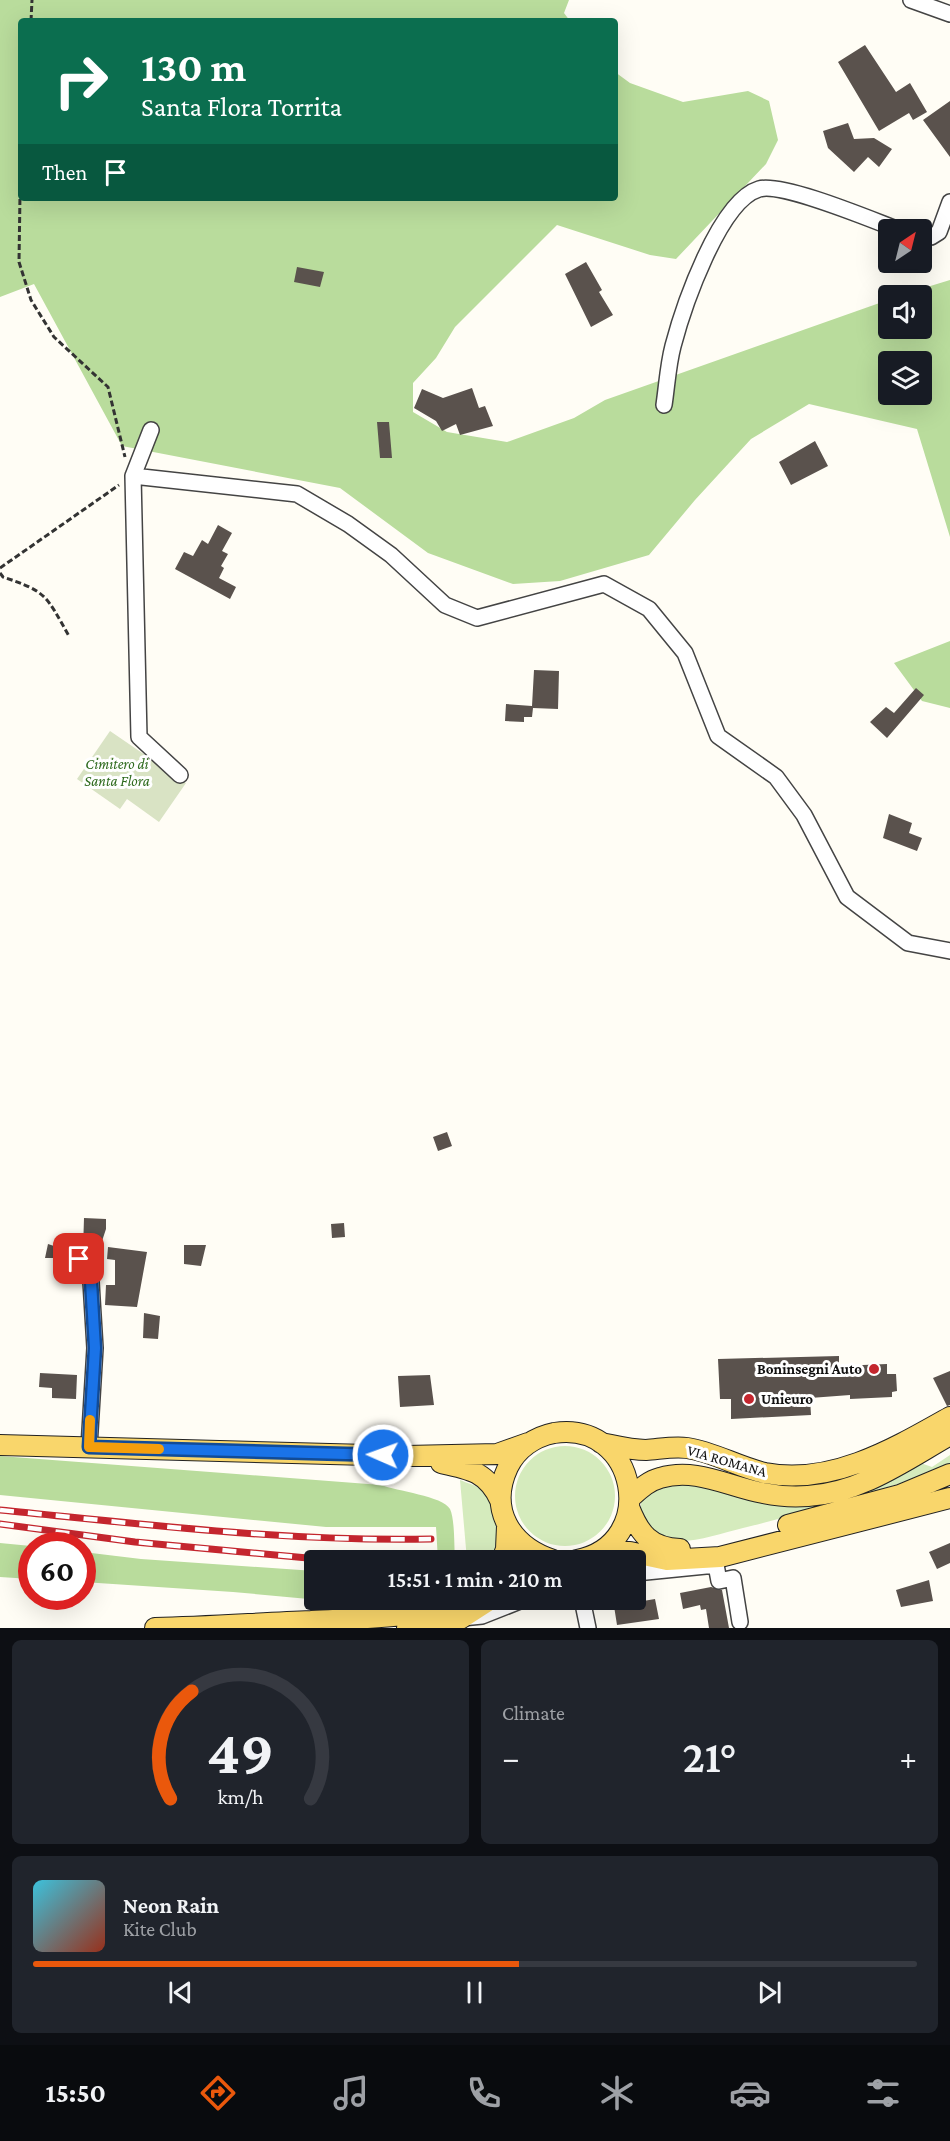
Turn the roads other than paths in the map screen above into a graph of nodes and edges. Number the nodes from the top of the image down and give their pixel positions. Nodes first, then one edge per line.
1 (911, 0) edge
2 (950, 14) edge
3 (950, 202) edge
4 (878, 223) edge
5 (932, 236) edge
6 (664, 405) dead end
7 (151, 429) dead end
8 (133, 476) junction
9 (180, 775) dead end
10 (950, 951) edge
11 (79, 1259) dead end
12 (950, 1417) edge
13 (924, 1432) junction
14 (950, 1435) edge
15 (528, 1443) junction
16 (601, 1443) junction
17 (0, 1445) edge
18 (89, 1447) junction
19 (917, 1454) junction
20 (406, 1456) junction
21 (950, 1474) edge
22 (950, 1485) edge
23 (950, 1498) edge
24 (500, 1500) junction
25 (630, 1503) junction
26 (898, 1503) junction
27 (507, 1526) junction
28 (506, 1550) edge
29 (530, 1550) edge
30 (601, 1550) edge
31 (646, 1555) edge
32 (716, 1565) junction
33 (646, 1572) edge
34 (426, 1610) edge
35 (472, 1610) edge
36 (497, 1610) edge
37 (584, 1610) edge
38 (459, 1618) junction
39 (739, 1626) edge
40 (155, 1628) edge
41 (408, 1628) edge
42 (588, 1628) edge

1 - 2 street
3 - 5 street
4 - 6 street
7 - 8 street
8 - 9 street
8 - 10 street
11 - 18 street
12 - 13 main road, VIA ROMANA
13 - 16 main road, VIA ROMANA
13 - 19 street
14 - 19 main road, VIA ROMANA
15 - 16 main road, VIA ROMANA
15 - 20 main road, VIA ROMANA
15 - 24 main road
16 - 25 main road
17 - 18 main road
18 - 20 main road
19 - 25 main road, VIA ROMANA
20 - 24 main road
21 - 26 main road
22 - 26 main road
23 - 26 main road
24 - 27 main road
25 - 26 main road
25 - 30 main road
26 - 31 main road
26 - 32 street
27 - 28 main road
27 - 29 main road
32 - 33 street
32 - 39 street
34 - 40 main road
35 - 38 main road
36 - 38 street
37 - 42 street
38 - 41 main road

